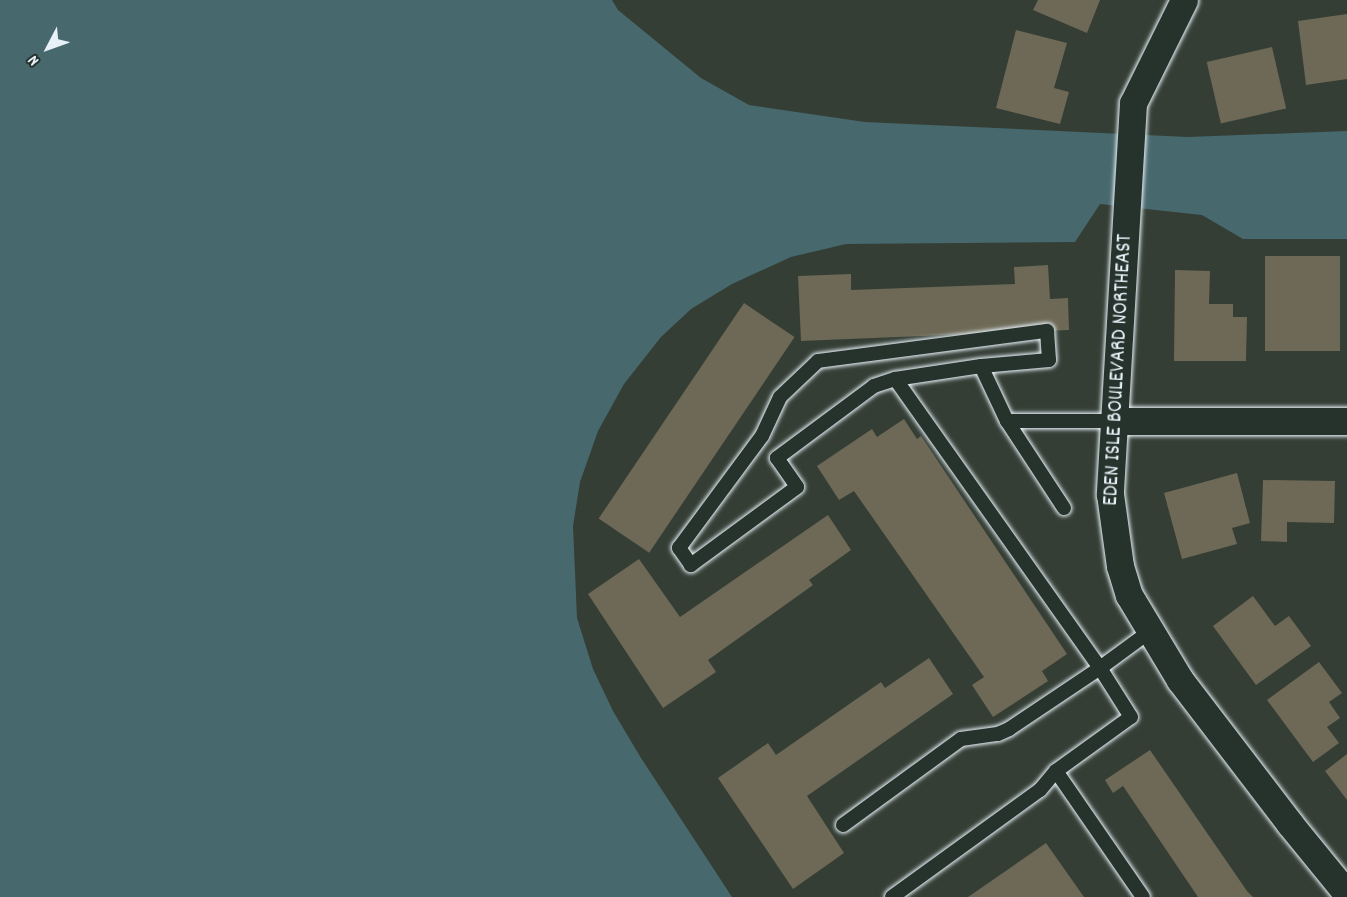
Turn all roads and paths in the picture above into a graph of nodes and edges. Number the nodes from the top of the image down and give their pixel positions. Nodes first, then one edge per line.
1 (1184, 0) edge
2 (981, 366) junction
3 (895, 379) junction
4 (1006, 421) junction
5 (1115, 421) junction
6 (1347, 421) edge
7 (762, 436) junction
8 (777, 458) junction
9 (1064, 508) dead end
10 (1149, 632) junction
11 (1100, 668) junction
12 (1056, 771) junction
13 (843, 825) dead end
14 (1347, 894) edge
15 (892, 897) edge
16 (1143, 897) edge

1 - 5 street, EDEN ISLE BOULEVARD NORTHEAST
2 - 3 lane
2 - 4 lane
2 - 7 lane
3 - 8 lane
3 - 11 lane
4 - 5 lane
4 - 9 lane
5 - 6 street
5 - 10 street, EDEN ISLE BOULEVARD NORTHEAST
7 - 8 lane
7 - 8 lane
10 - 11 lane
10 - 14 street, EDEN ISLE BOULEVARD NORTHEAST
11 - 12 lane
11 - 13 lane
12 - 15 lane
12 - 16 lane

